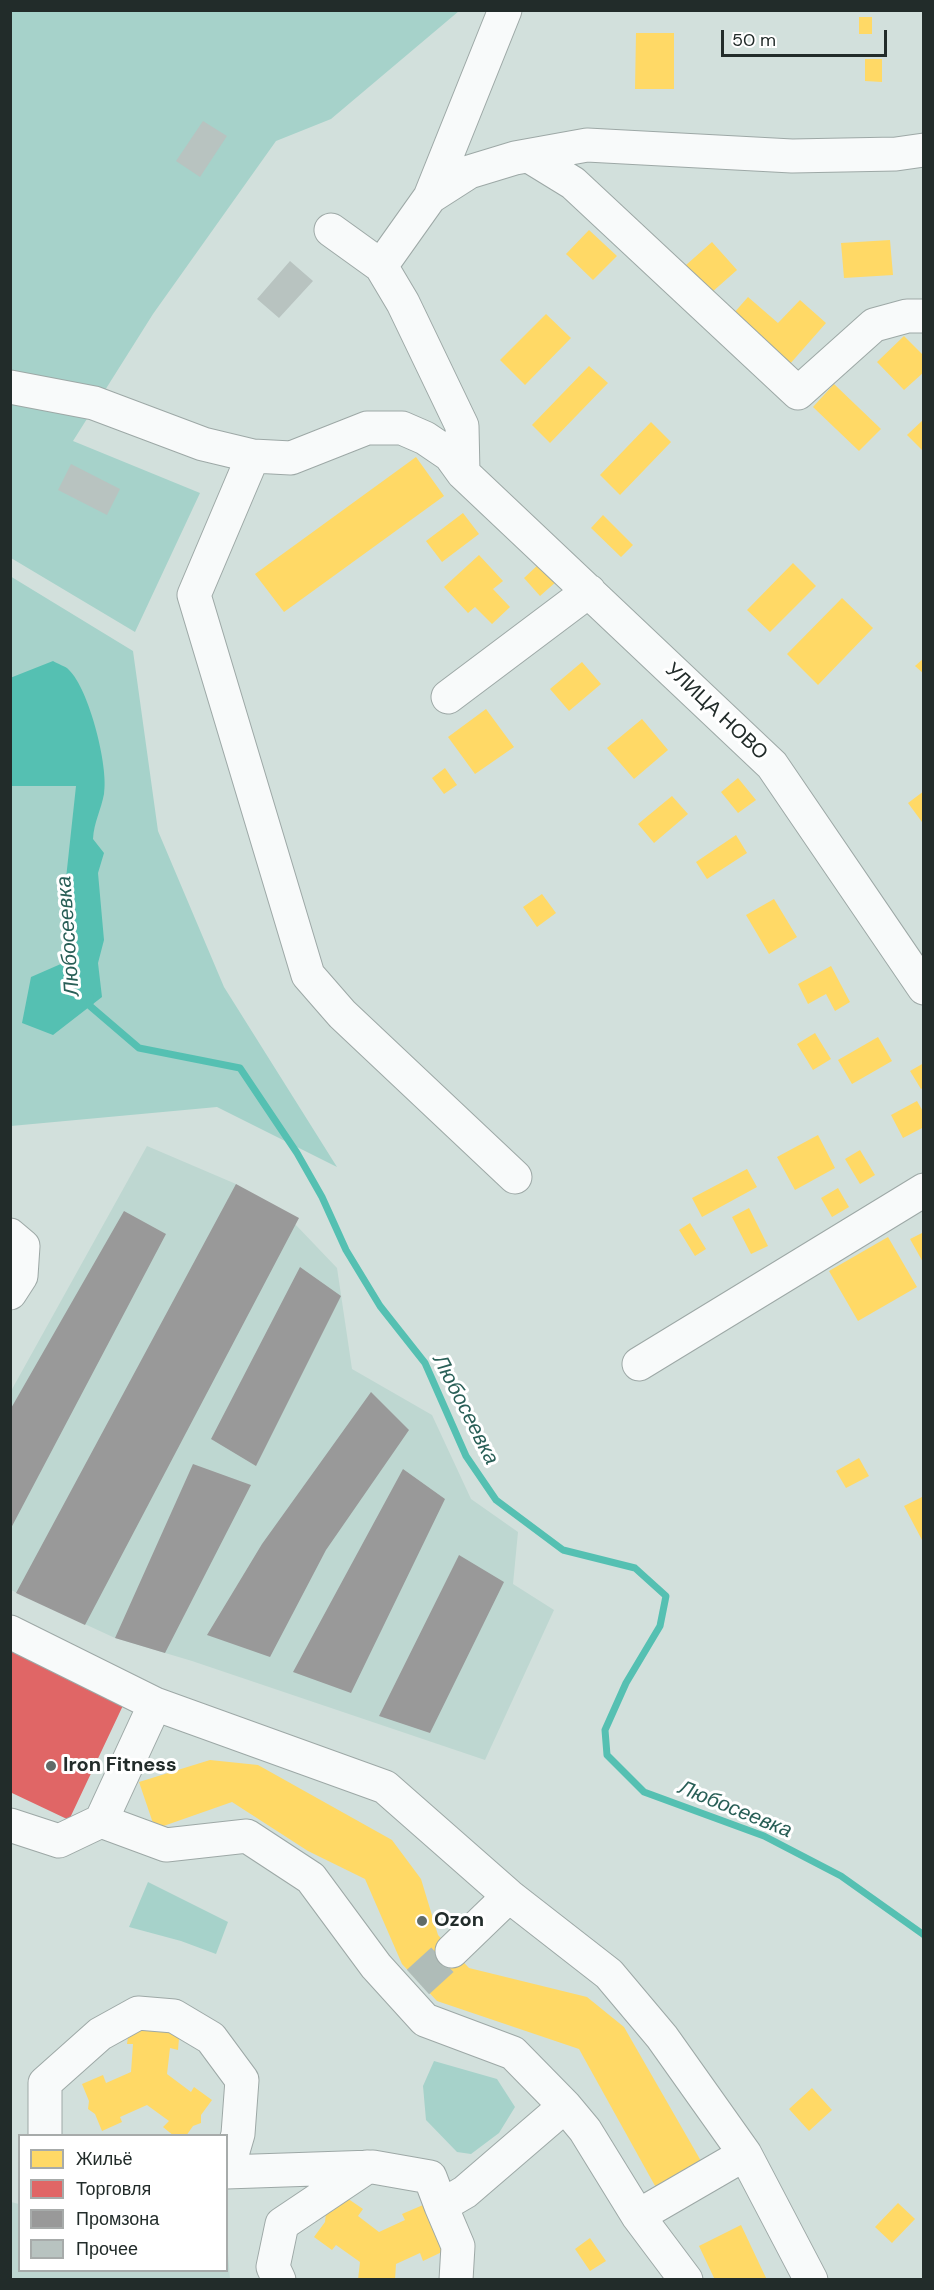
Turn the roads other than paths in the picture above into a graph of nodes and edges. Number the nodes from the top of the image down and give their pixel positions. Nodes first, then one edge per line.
1 (505, 10) edge
2 (924, 150) edge
3 (529, 156) junction
4 (430, 197) junction
5 (331, 230) dead end
6 (381, 266) junction
7 (924, 315) edge
8 (10, 387) edge
9 (253, 456) junction
10 (463, 473) junction
11 (589, 591) junction
12 (448, 697) dead end
13 (924, 988) edge
14 (515, 1177) dead end
15 (924, 1190) edge
16 (10, 1235) edge
17 (10, 1293) edge
18 (639, 1364) dead end
19 (10, 1632) edge
20 (155, 1704) junction
21 (101, 1821) junction
22 (10, 1826) edge
23 (508, 1896) junction
24 (452, 1951) tunnel mouth
25 (565, 2106) junction
26 (45, 2134) edge
27 (745, 2154) junction
28 (367, 2168) junction
29 (228, 2169) edge
30 (228, 2172) edge
31 (441, 2206) junction
32 (638, 2216) junction
33 (279, 2280) edge
34 (456, 2280) edge
35 (686, 2280) edge
36 (811, 2280) edge

1 - 4 street
2 - 3 street
3 - 4 street
3 - 7 street
4 - 6 street
5 - 6 street
6 - 10 street
8 - 9 street, УЛИЦА НОВО
9 - 10 street, УЛИЦА НОВО
9 - 14 street
10 - 11 street, УЛИЦА НОВО
11 - 12 street
11 - 13 street, УЛИЦА НОВО
15 - 18 street
16 - 17 street
19 - 20 street
20 - 21 street
20 - 23 street
21 - 22 street
21 - 25 street
23 - 24 street
23 - 27 street
25 - 31 street
25 - 32 street
26 - 29 street
27 - 32 street
27 - 36 street
28 - 30 street
28 - 31 street
28 - 33 street
31 - 34 street
32 - 35 street

